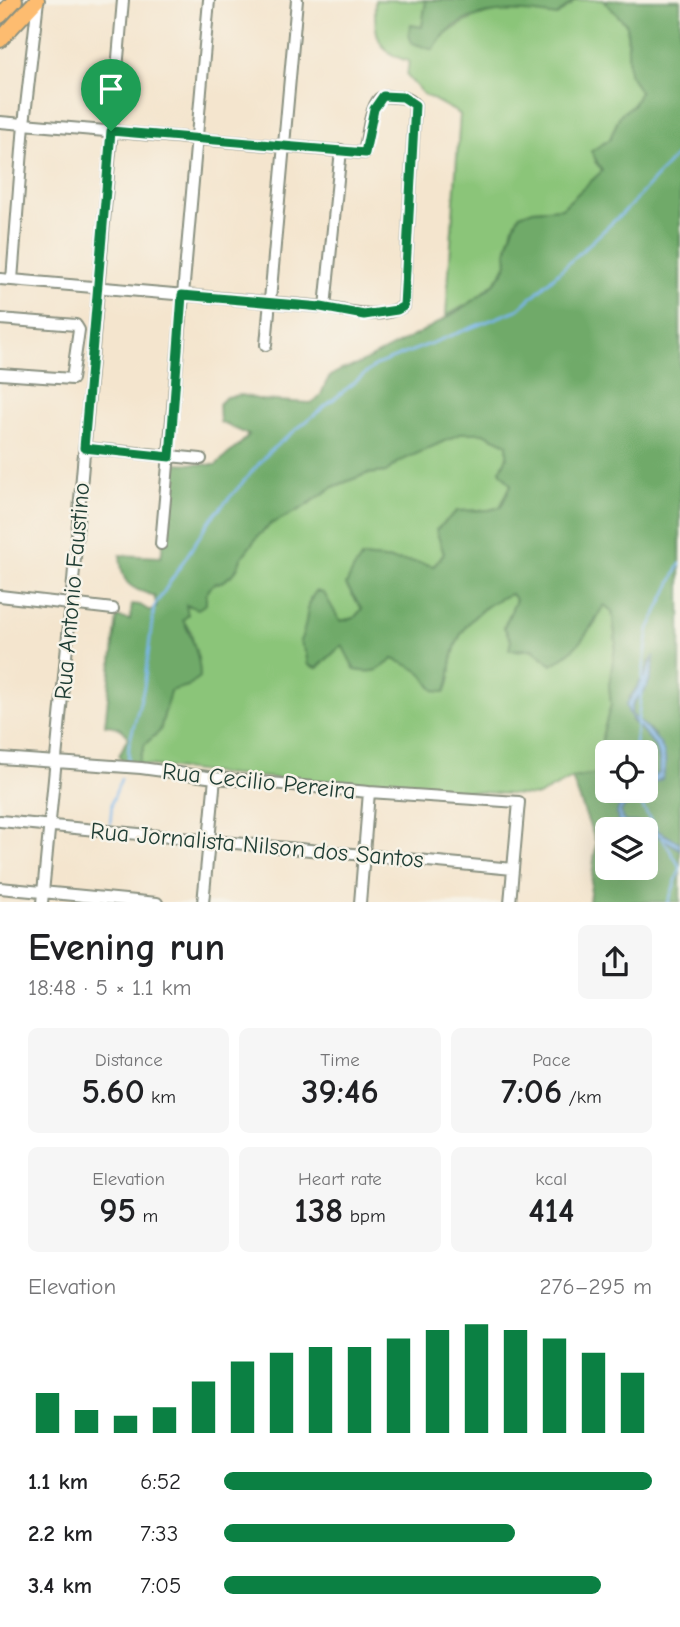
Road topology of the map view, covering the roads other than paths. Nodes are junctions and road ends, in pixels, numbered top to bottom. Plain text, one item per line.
1 (15, 0) edge
2 (37, 0) edge
3 (123, 0) edge
4 (209, 0) edge
5 (297, 0) edge
6 (0, 16) edge
7 (0, 40) edge
8 (0, 122) edge
9 (24, 124) junction
10 (111, 131) junction
11 (196, 138) junction
12 (284, 147) junction
13 (341, 150) junction
14 (0, 279) edge
15 (12, 280) junction
16 (97, 289) junction
17 (182, 295) junction
18 (270, 303) junction
19 (325, 307) junction
20 (0, 319) edge
21 (266, 345) dead end
22 (0, 374) edge
23 (84, 448) junction
24 (170, 457) junction
25 (201, 459) dead end
26 (161, 544) dead end
27 (0, 596) edge
28 (71, 604) junction
29 (113, 609) dead end
30 (0, 758) edge
31 (55, 763) junction
32 (215, 778) junction
33 (369, 792) junction
34 (0, 821) edge
35 (50, 825) junction
36 (210, 841) junction
37 (364, 855) junction
38 (513, 869) junction
39 (0, 888) edge
40 (43, 897) edge
41 (156, 902) edge
42 (203, 902) edge
43 (359, 902) edge
44 (510, 902) edge

1 - 6 main road
2 - 7 main road
2 - 9 street
3 - 10 street, Rua Antonio Faustino
4 - 11 street
5 - 12 street
8 - 9 street
9 - 10 street
9 - 15 street
10 - 11 street
10 - 16 street, Rua Antonio Faustino
11 - 12 street
11 - 17 street
12 - 13 street
12 - 18 street
13 - 19 street
13 - 19 street
14 - 15 street
15 - 16 street
16 - 17 street
16 - 23 street, Rua Antonio Faustino
17 - 18 street
17 - 24 street
18 - 19 street
18 - 21 street
20 - 22 street
23 - 24 street
23 - 28 street, Rua Antonio Faustino
24 - 25 street
24 - 26 street
27 - 28 street
28 - 29 street
28 - 31 street, Rua Antonio Faustino
30 - 31 street, Rua Cecilio Pereira
31 - 32 street, Rua Cecilio Pereira
31 - 35 street, Rua Antonio Faustino
32 - 33 street, Rua Cecilio Pereira
32 - 36 street
33 - 37 street
33 - 38 street, Rua Cecilio Pereira
34 - 35 street, Rua Jornalista Nilson dos Santos
35 - 36 street, Rua Jornalista Nilson dos Santos
35 - 40 street, Rua Antonio Faustino
36 - 37 street, Rua Jornalista Nilson dos Santos
36 - 42 street
37 - 38 street, Rua Jornalista Nilson dos Santos
37 - 43 street
38 - 44 street
39 - 40 street
40 - 41 street

